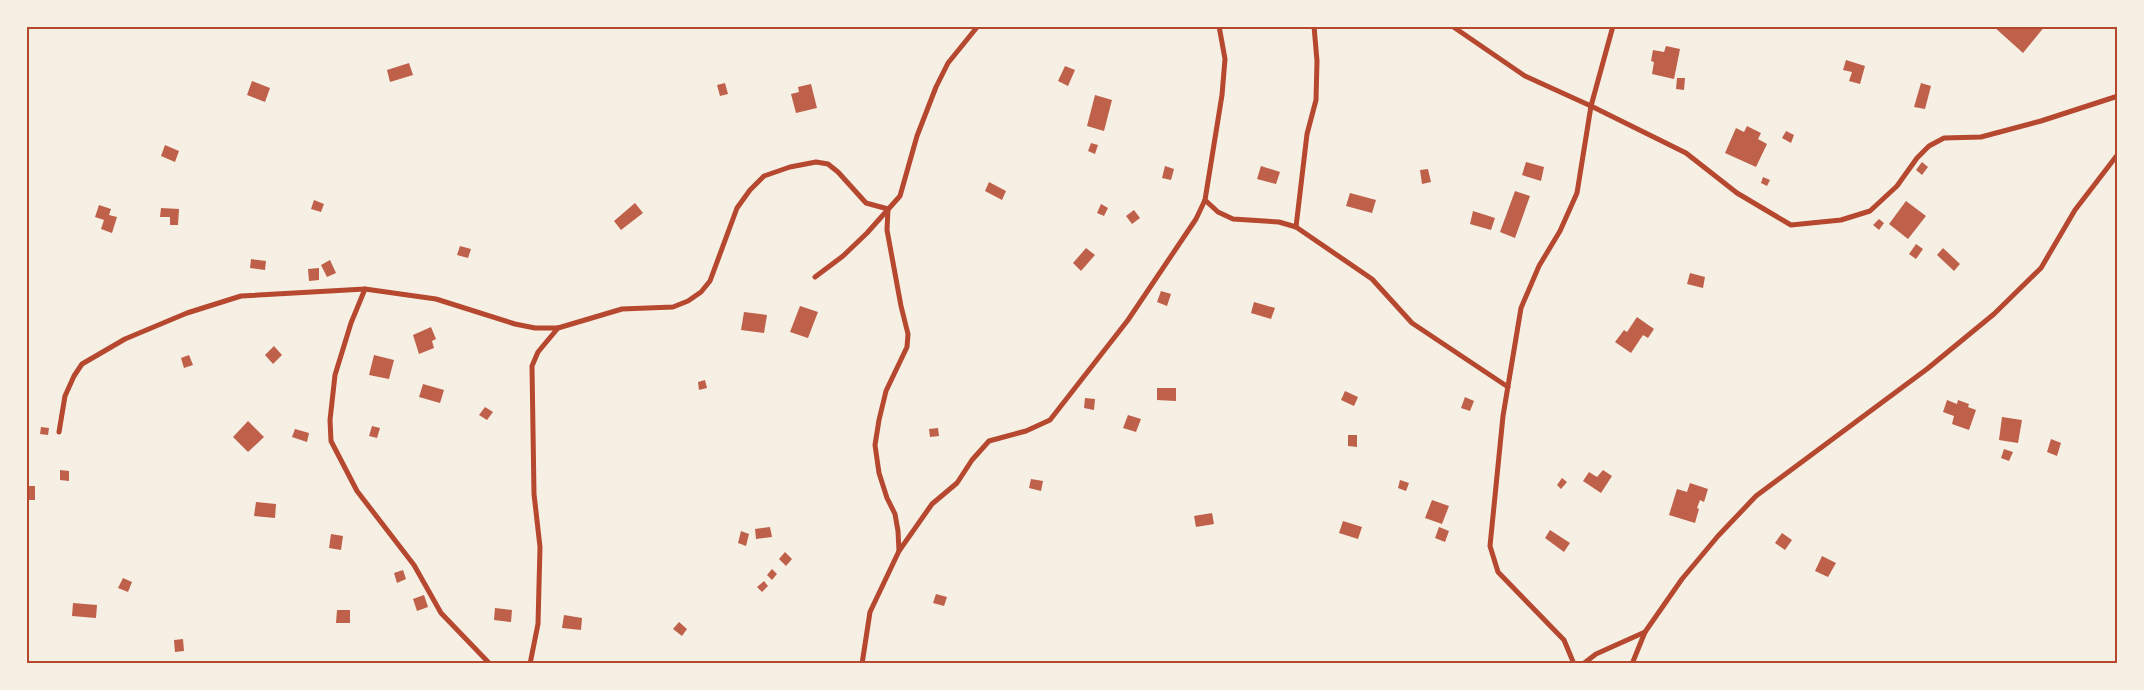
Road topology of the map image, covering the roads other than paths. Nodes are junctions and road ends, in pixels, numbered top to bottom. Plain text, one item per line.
1 (978, 26) edge
2 (1219, 26) edge
3 (1314, 26) edge
4 (1452, 26) edge
5 (1613, 26) edge
6 (2118, 96) edge
7 (1591, 106) junction
8 (2118, 154) edge
9 (1205, 200) junction
10 (888, 209) junction
11 (1296, 227) junction
12 (815, 277) dead end
13 (365, 289) junction
14 (558, 328) junction
15 (1508, 387) junction
16 (59, 432) dead end
17 (899, 551) junction
18 (1645, 632) junction
19 (490, 664) edge
20 (530, 664) edge
21 (862, 664) edge
22 (1574, 664) edge
23 (1582, 664) edge
24 (1632, 664) edge

1 - 10 street
2 - 9 street
3 - 11 street
4 - 7 street
5 - 7 street
6 - 7 street
7 - 15 street
8 - 18 street
9 - 11 street
9 - 17 street
10 - 12 street
10 - 14 street
10 - 17 street
11 - 15 street
13 - 14 street
13 - 16 street
13 - 19 street
14 - 20 street
15 - 22 street
17 - 21 street
18 - 23 street
18 - 24 street

